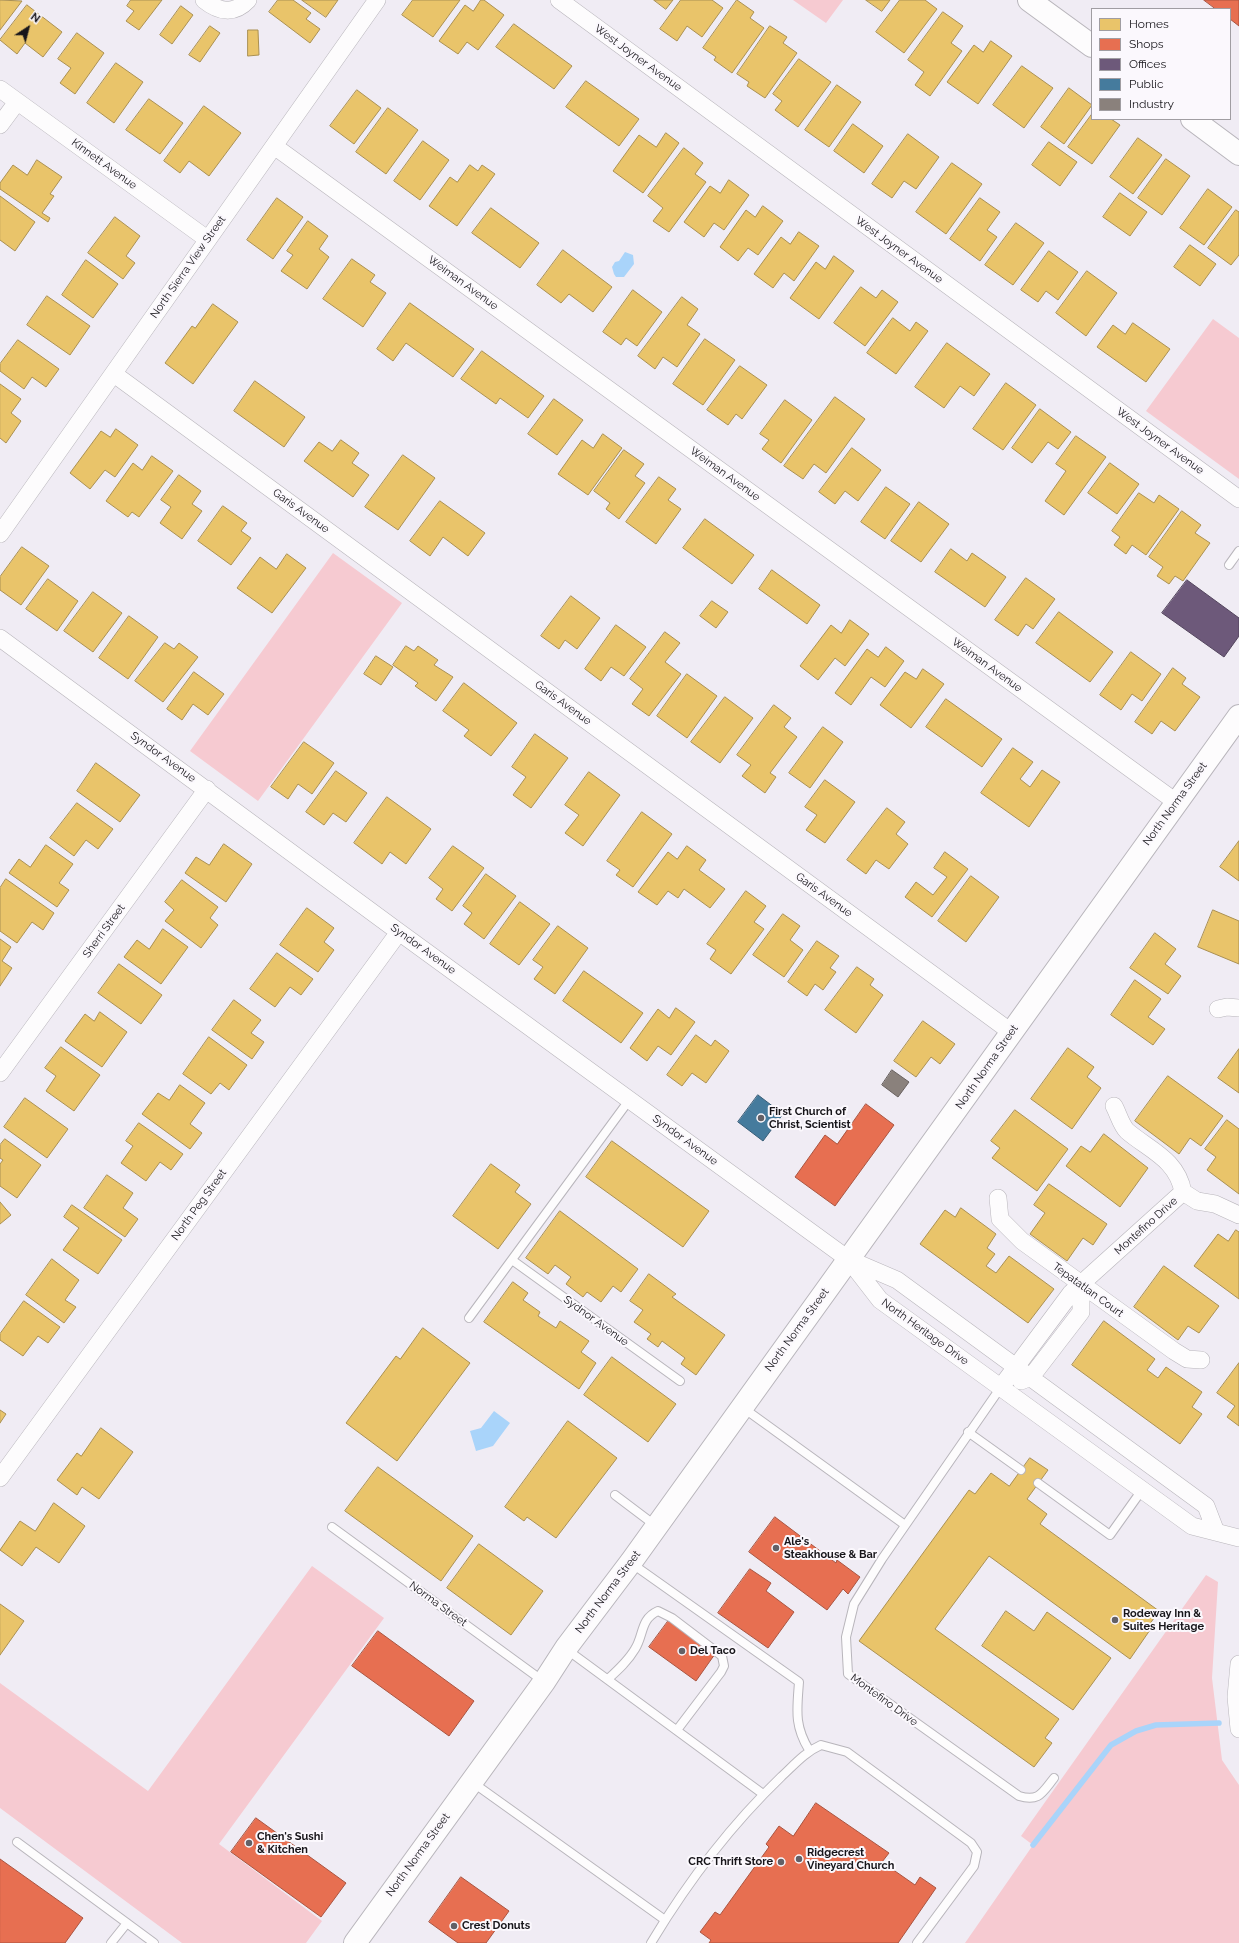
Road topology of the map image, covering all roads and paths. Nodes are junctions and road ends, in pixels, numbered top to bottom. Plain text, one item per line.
1 (204, 0) edge
2 (248, 0) edge
3 (377, 0) edge
4 (559, 0) edge
5 (1029, 0) edge
6 (1091, 45) edge
7 (0, 89) edge
8 (17, 102) junction
9 (1193, 120) edge
10 (0, 125) edge
11 (274, 146) junction
12 (1239, 154) edge
13 (207, 239) junction
14 (114, 374) junction
15 (1239, 499) edge
16 (0, 534) edge
17 (1239, 551) edge
18 (1229, 566) dead end
19 (0, 638) edge
20 (1239, 716) edge
21 (207, 789) junction
22 (1176, 802) junction
23 (399, 932) junction
24 (1239, 1008) edge
25 (1218, 1009) dead end
26 (1011, 1032) junction
27 (0, 1073) edge
28 (630, 1099) junction
29 (1114, 1106) dead end
30 (1183, 1192) junction
31 (998, 1198) dead end
32 (1239, 1214) edge
33 (848, 1259) junction
34 (512, 1260) junction
35 (1081, 1284) junction
36 (469, 1318) dead end
37 (1201, 1360) dead end
38 (1018, 1367) junction
39 (1031, 1377) junction
40 (680, 1381) dead end
41 (1001, 1387) junction
42 (742, 1407) junction
43 (968, 1432) junction
44 (1021, 1470) dead end
45 (0, 1478) edge
46 (1038, 1483) dead end
47 (1142, 1490) junction
48 (615, 1496) dead end
49 (905, 1525) junction
50 (657, 1526) junction
51 (332, 1527) dead end
52 (1216, 1532) junction
53 (1239, 1538) edge
54 (631, 1562) junction
55 (566, 1648) junction
56 (1239, 1664) edge
57 (608, 1679) junction
58 (544, 1682) junction
59 (1239, 1729) edge
60 (677, 1730) junction
61 (809, 1750) junction
62 (1054, 1778) dead end
63 (471, 1781) junction
64 (763, 1794) junction
65 (17, 1842) dead end
66 (665, 1920) junction
67 (127, 1922) junction
68 (111, 1943) edge
69 (154, 1943) edge
70 (355, 1943) edge
71 (651, 1943) edge
72 (917, 1943) edge

1 - 2 street
3 - 11 street, North Sierra View Street
4 - 15 street, West Joyner Avenue
5 - 6 street
7 - 8 street, Kinnett Avenue
8 - 10 street
8 - 13 street, Kinnett Avenue
9 - 12 street
11 - 13 street, North Sierra View Street
11 - 22 street, Weiman Avenue
13 - 14 street, North Sierra View Street
14 - 16 street, North Sierra View Street
14 - 26 street, Garis Avenue
17 - 18 lane
19 - 21 street, Syndor Avenue
20 - 22 street, North Norma Street
21 - 23 street, Syndor Avenue
21 - 27 street, Sherri Street
22 - 26 street, North Norma Street
23 - 28 street, Syndor Avenue
23 - 45 street, North Peg Street
24 - 25 street
26 - 33 street, North Norma Street
28 - 33 street, Syndor Avenue
28 - 34 lane
29 - 30 street
30 - 32 street, Montefino Drive
30 - 35 street, Montefino Drive
31 - 35 street, Tepatatlan Court
33 - 38 street
33 - 41 street, North Heritage Drive
33 - 42 street, North Norma Street
34 - 36 lane
34 - 40 lane, Sydnor Avenue
35 - 37 street, Tepatatlan Court
35 - 38 street, Montefino Drive
35 - 39 street
38 - 39 street
38 - 41 street, Montefino Drive
39 - 41 street
39 - 52 street
41 - 43 lane, Montefino Drive
41 - 47 street, North Heritage Drive
42 - 49 lane
42 - 50 street, North Norma Street
43 - 44 lane
43 - 49 lane, Montefino Drive
46 - 47 lane
47 - 52 street, North Heritage Drive
48 - 50 lane
49 - 62 lane, Montefino Drive
50 - 54 street, North Norma Street
51 - 58 lane, Norma Street
52 - 53 street, North Heritage Drive
54 - 55 street, North Norma Street
54 - 61 lane
55 - 57 lane
55 - 58 street, North Norma Street
56 - 59 street
57 - 60 lane
57 - 60 lane
58 - 63 street, North Norma Street
60 - 64 lane
61 - 64 lane
61 - 72 lane
63 - 66 lane
63 - 70 street, North Norma Street
64 - 66 lane
65 - 67 lane
66 - 71 lane
67 - 68 lane
67 - 69 lane

